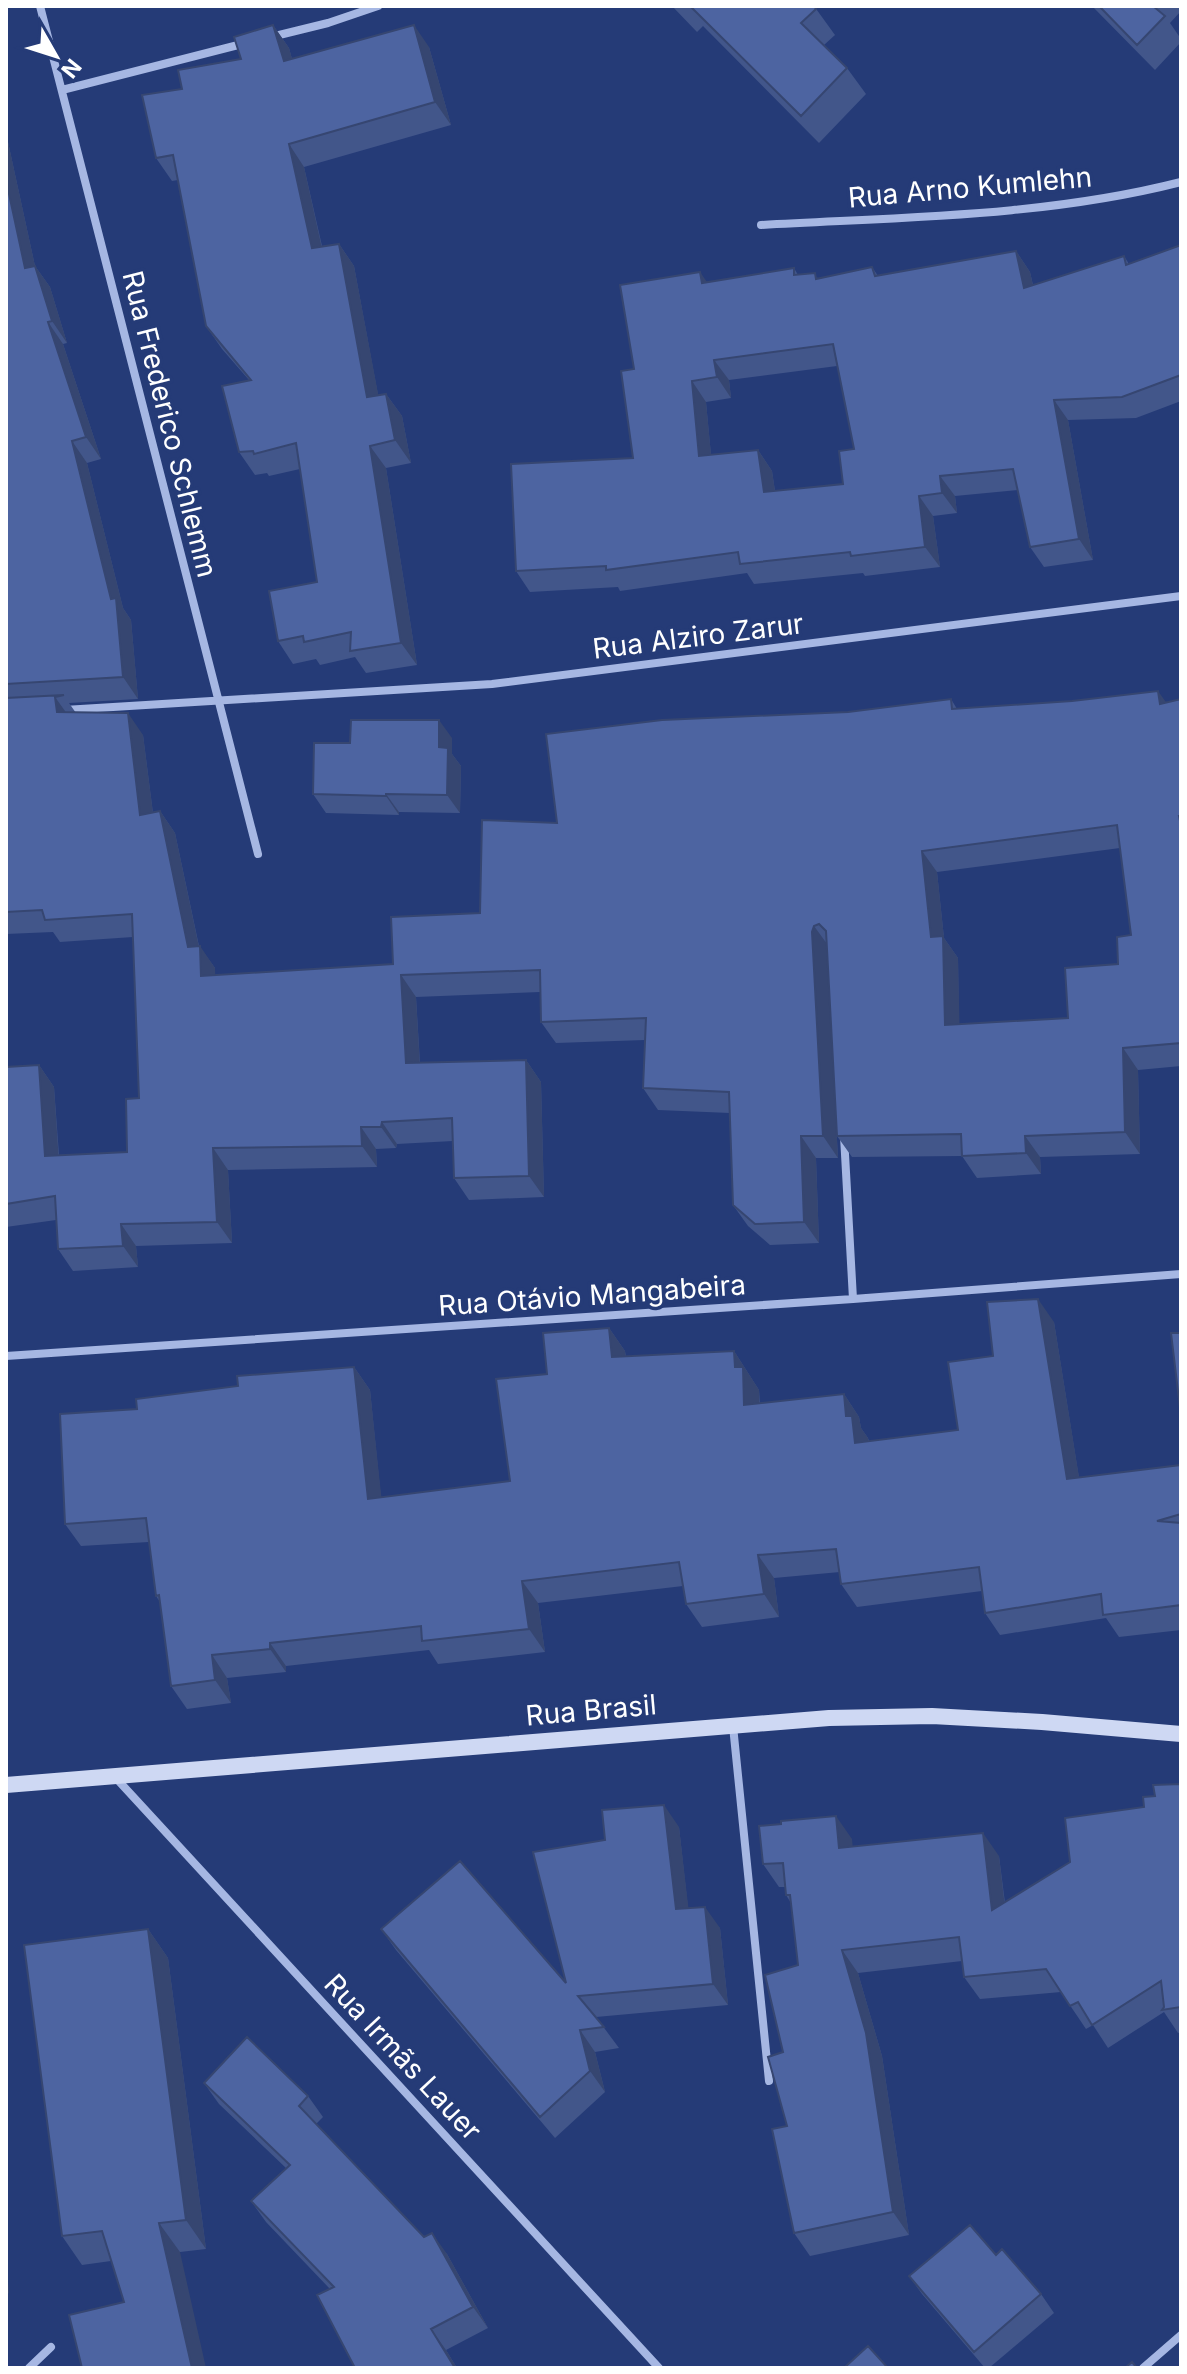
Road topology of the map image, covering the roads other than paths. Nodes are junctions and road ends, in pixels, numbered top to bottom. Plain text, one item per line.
1 (40, 6) edge
2 (378, 6) edge
3 (62, 90) junction
4 (1181, 182) edge
5 (761, 225) dead end
6 (1181, 596) edge
7 (219, 700) junction
8 (52, 711) edge
9 (258, 854) dead end
10 (843, 1126) edge
11 (1181, 1274) edge
12 (853, 1299) junction
13 (6, 1356) edge
14 (733, 1725) junction
15 (1181, 1734) edge
16 (115, 1776) junction
17 (6, 1785) edge
18 (769, 2081) edge
19 (1181, 2335) edge
20 (51, 2347) dead end
21 (29, 2368) edge
22 (659, 2368) edge
23 (1143, 2368) edge

1 - 3 street, Rua Frederico Schlemm
2 - 3 street
3 - 7 street, Rua Frederico Schlemm
4 - 5 street, Rua Arno Kumlehn
6 - 7 street, Rua Alziro Zarur
7 - 8 street, Rua Alziro Zarur
7 - 9 street, Rua Frederico Schlemm
10 - 12 street
11 - 12 street, Rua Otávio Mangabeira
12 - 13 street, Rua Otávio Mangabeira
14 - 15 street, Rua Brasil
14 - 16 street, Rua Brasil
14 - 18 street
16 - 17 street, Rua Brasil
16 - 22 street, Rua Irmãs Lauer
19 - 23 street
20 - 21 street

